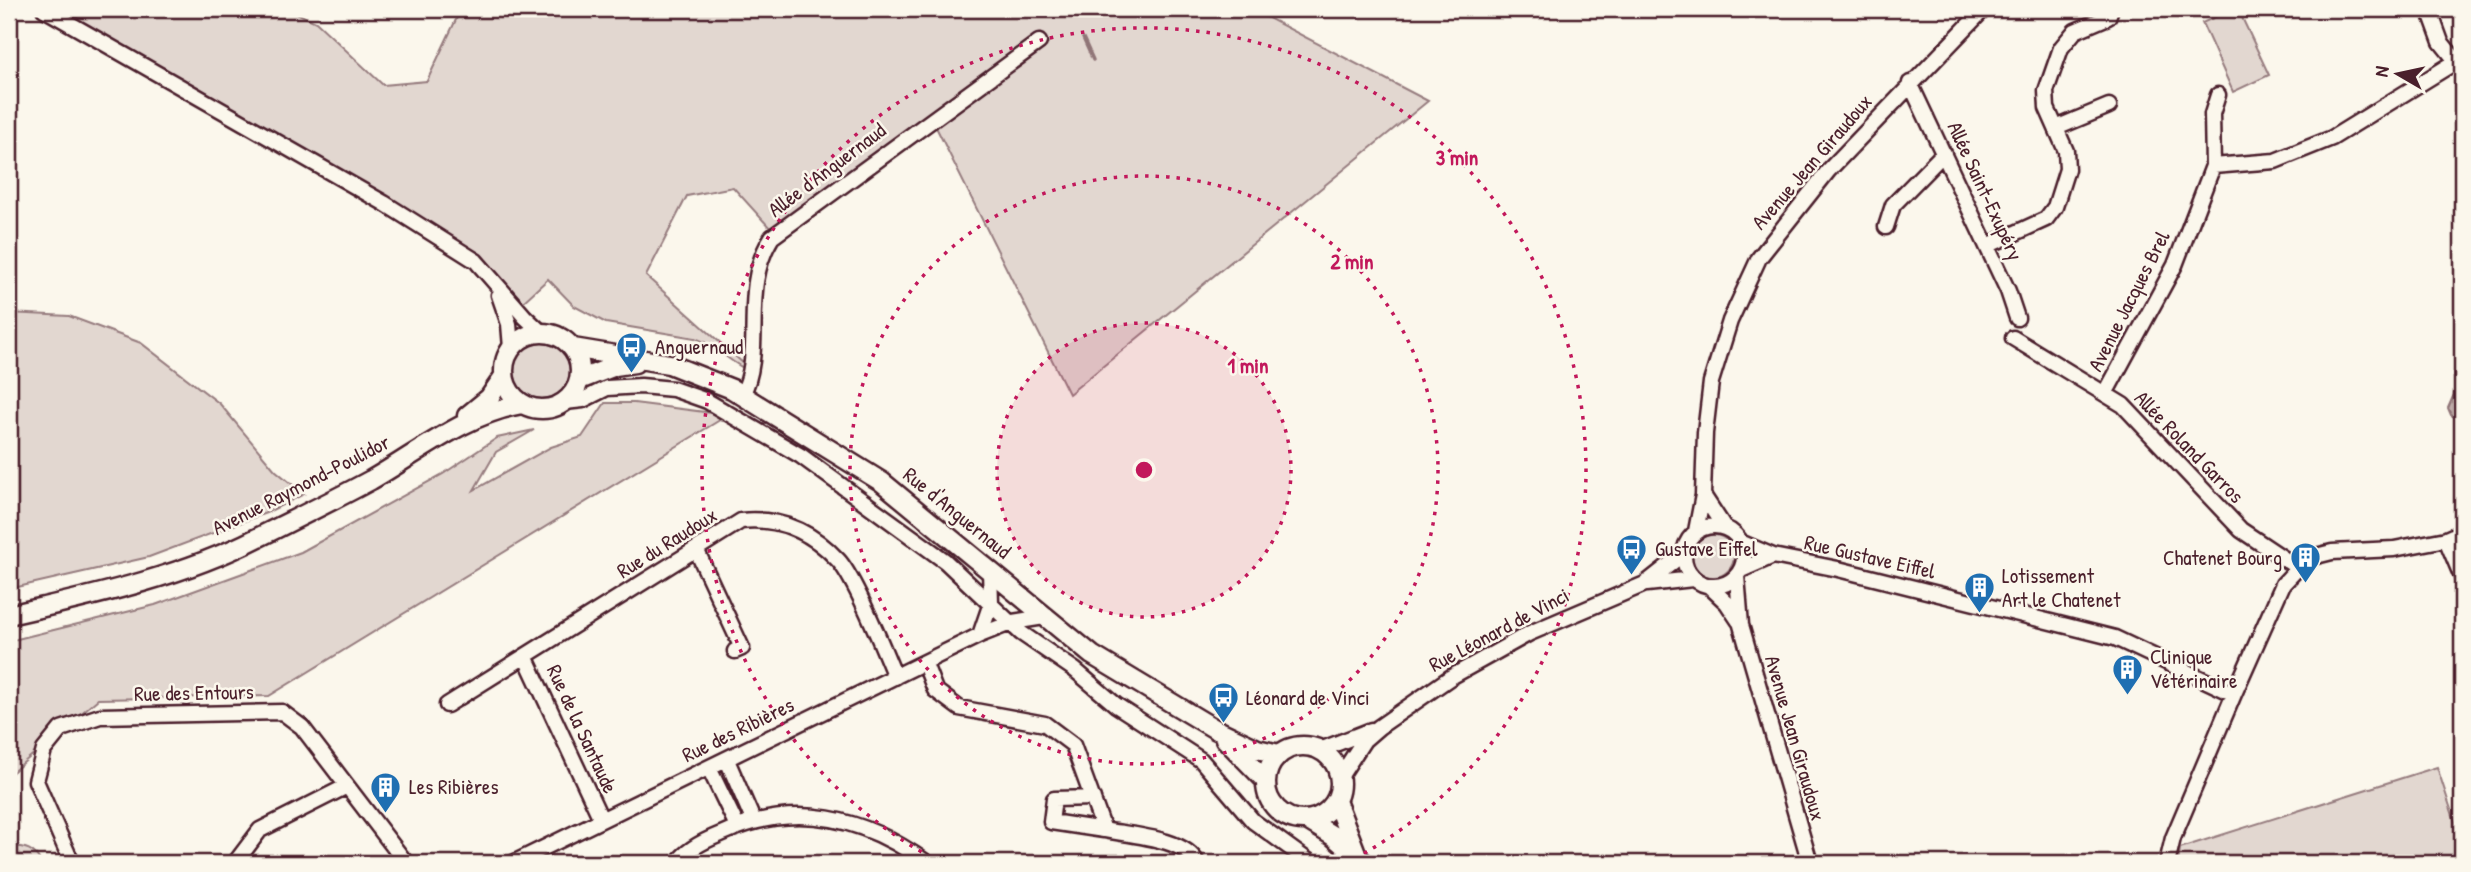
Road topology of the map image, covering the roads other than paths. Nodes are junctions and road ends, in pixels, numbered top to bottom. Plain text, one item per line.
1 (44, 9) edge
2 (1984, 9) edge
3 (2111, 9) edge
4 (2429, 9) edge
5 (1040, 42) dead end
6 (2459, 64) edge
7 (1910, 83) junction
8 (2218, 95) dead end
9 (2109, 106) dead end
10 (2056, 128) junction
11 (1944, 153) junction
12 (2213, 166) junction
13 (1886, 227) dead end
14 (1987, 246) junction
15 (497, 287) junction
16 (2017, 318) dead end
17 (542, 332) junction
18 (2013, 338) dead end
19 (511, 348) junction
20 (573, 348) junction
21 (652, 362) junction
22 (504, 376) junction
23 (579, 380) junction
24 (2105, 394) junction
25 (742, 395) junction
26 (565, 402) junction
27 (522, 404) junction
28 (448, 432) junction
29 (1703, 495) junction
30 (1724, 527) junction
31 (1696, 531) junction
32 (2462, 532) edge
33 (2446, 539) junction
34 (1740, 542) junction
35 (696, 549) junction
36 (1683, 554) junction
37 (1773, 556) junction
38 (2298, 568) junction
39 (990, 570) junction
40 (1739, 573) junction
41 (2462, 578) edge
42 (1693, 579) junction
43 (1646, 584) junction
44 (1709, 586) junction
45 (991, 603) junction
46 (9, 615) edge
47 (1044, 617) junction
48 (1013, 622) junction
49 (1741, 625) junction
50 (981, 635) junction
51 (735, 650) dead end
52 (525, 656) junction
53 (925, 664) junction
54 (895, 677) junction
55 (2234, 694) junction
56 (447, 705) dead end
57 (1379, 727) junction
58 (1215, 729) junction
59 (1320, 750) junction
60 (1279, 754) junction
61 (727, 760) junction
62 (709, 768) junction
63 (1340, 777) junction
64 (1266, 781) junction
65 (347, 786) junction
66 (1093, 798) junction
67 (1336, 801) junction
68 (601, 819) junction
69 (753, 820) junction
70 (1307, 820) junction
71 (737, 826) junction
72 (1104, 830) junction
73 (1361, 860) edge
74 (72, 863) edge
75 (235, 863) edge
76 (406, 863) edge
77 (513, 863) edge
78 (677, 863) edge
79 (927, 863) edge
80 (1197, 863) edge
81 (1311, 863) edge
82 (1810, 863) edge
83 (2166, 863) edge

1 - 15 street
2 - 7 street, Avenue Jean Giraudoux
3 - 10 street
4 - 6 street
5 - 25 street, Allée d'Anguernaud
6 - 12 street
7 - 11 street, Allée Saint-Exupéry
7 - 29 street, Avenue Jean Giraudoux
8 - 12 street
9 - 10 street
10 - 14 street
11 - 13 street
11 - 14 street, Allée Saint-Exupéry
12 - 24 street, Avenue Jacques Brel
14 - 16 street, Allée Saint-Exupéry
15 - 17 street
15 - 19 street
17 - 19 main road
17 - 20 main road
18 - 24 street, Allée Roland Garros
19 - 22 main road
20 - 21 main road, Rue d'Anguernaud
20 - 23 main road
21 - 23 main road, Rue d'Anguernaud
21 - 25 main road, Rue d'Anguernaud
22 - 27 main road
22 - 28 main road, Avenue Raymond-Poulidor
23 - 26 main road
24 - 38 street, Allée Roland Garros
25 - 39 main road, Rue d'Anguernaud
26 - 27 main road
26 - 45 street
27 - 28 main road, Avenue Raymond-Poulidor
28 - 46 main road, Avenue Raymond-Poulidor
29 - 30 street
29 - 31 street, Avenue Jean Giraudoux
30 - 31 street
30 - 34 street
31 - 36 street
32 - 33 street
33 - 38 street
33 - 41 street
34 - 37 street, Rue Gustave Eiffel
34 - 40 street
35 - 51 street
35 - 52 street, Rue du Raudoux
35 - 54 street, Rue du Raudoux
36 - 42 street
36 - 43 street, Rue Léonard de Vinci
37 - 40 street, Rue Gustave Eiffel
37 - 55 street, Rue Gustave Eiffel
38 - 55 street
39 - 45 street
39 - 47 main road, Rue d'Anguernaud
40 - 44 street
40 - 49 street, Avenue Jean Giraudoux
42 - 43 street, Rue Léonard de Vinci
42 - 44 street
43 - 57 street, Rue Léonard de Vinci
44 - 49 street, Avenue Jean Giraudoux
45 - 48 street
45 - 50 street
47 - 48 street, Rue des Ribières
47 - 58 main road, Rue d'Anguernaud
48 - 50 street, Rue des Ribières
48 - 81 street
49 - 82 street, Avenue Jean Giraudoux
50 - 53 street, Rue des Ribières
52 - 56 street, Rue du Raudoux
52 - 68 street, Rue de la Santaude
53 - 54 street, Rue des Ribières
53 - 66 street
54 - 61 street, Rue des Ribières
55 - 83 street
57 - 59 street, Rue Léonard de Vinci
57 - 63 street, Rue Léonard de Vinci
58 - 60 main road, Rue d'Anguernaud
58 - 64 main road, Rue d'Anguernaud
59 - 60 main road, Rue d'Anguernaud
59 - 63 main road
60 - 64 main road
61 - 62 street, Rue des Ribières
61 - 69 street
62 - 68 street, Rue des Ribières
62 - 71 street
63 - 67 main road
64 - 70 main road, Rue d'Anguernaud
65 - 74 street, Rue des Entours
65 - 75 street
65 - 76 street, Rue des Entours
66 - 72 street
66 - 72 street
67 - 70 main road
67 - 73 main road, Rue d'Anguernaud
68 - 77 street, Rue des Ribières
69 - 71 street
69 - 79 street
70 - 73 main road, Rue d'Anguernaud
71 - 78 street
72 - 80 street

